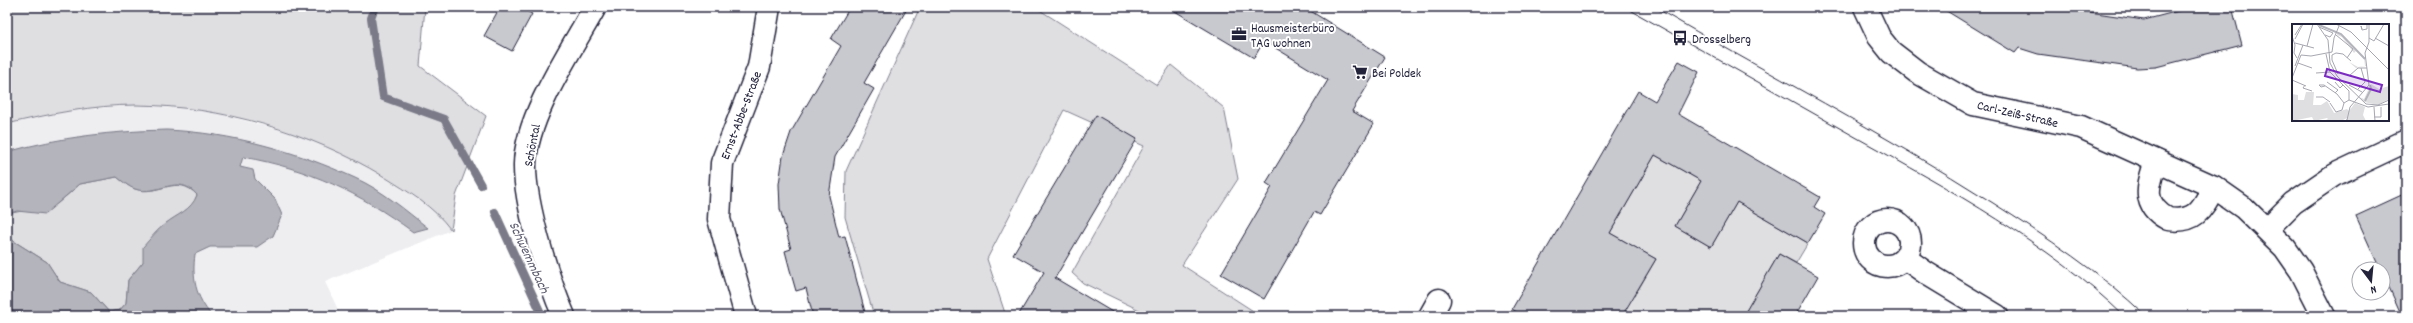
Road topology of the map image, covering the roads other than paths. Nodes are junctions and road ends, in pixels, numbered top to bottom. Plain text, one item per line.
1 (595, 7) edge
2 (769, 7) edge
3 (1864, 7) edge
4 (2406, 141) edge
5 (2156, 161) junction
6 (2214, 187) junction
7 (2267, 229) junction
8 (1906, 258) dead end
9 (564, 316) edge
10 (746, 316) edge
11 (1997, 316) edge
12 (2324, 316) edge

1 - 9 street, Schöntal
2 - 10 street, Ernst-Abbe-Straße
3 - 5 street, Carl-Zeiß-Straße
4 - 7 street
5 - 6 street, Carl-Zeiß-Straße
5 - 6 street
6 - 7 street, Carl-Zeiß-Straße
7 - 12 street, Carl-Zeiß-Straße
8 - 11 street

